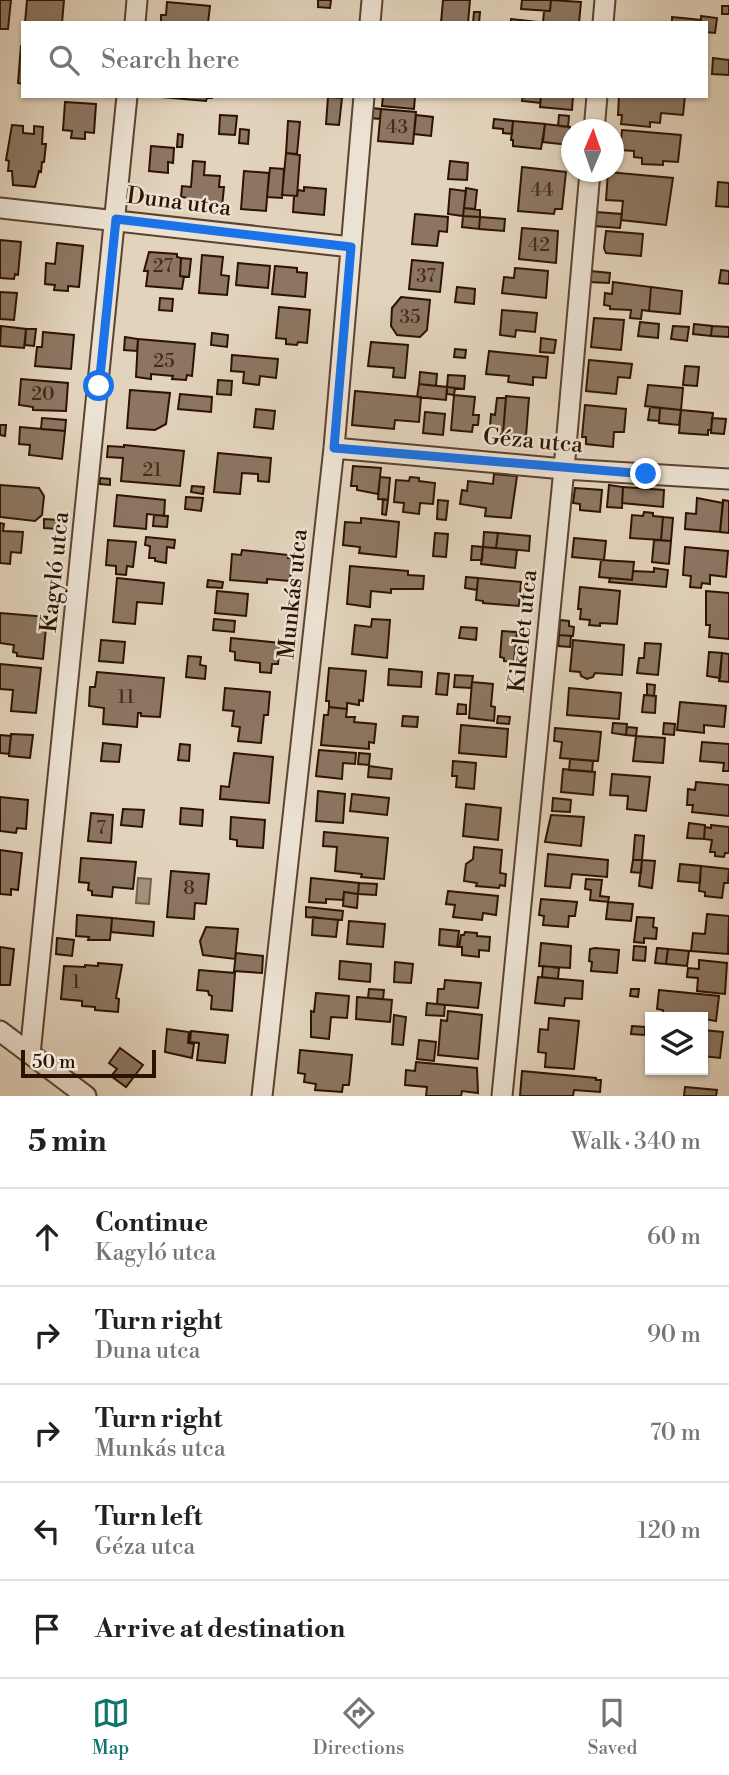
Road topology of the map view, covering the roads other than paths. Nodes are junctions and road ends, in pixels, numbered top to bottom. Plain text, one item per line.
1 (137, 0) edge
2 (372, 0) edge
3 (605, 0) edge
4 (135, 21) edge
5 (370, 21) edge
6 (603, 21) edge
7 (127, 98) edge
8 (364, 98) edge
9 (597, 98) edge
10 (595, 119) edge
11 (589, 182) edge
12 (0, 208) edge
13 (116, 219) junction
14 (351, 247) junction
15 (334, 448) junction
16 (564, 469) junction
17 (729, 479) edge
18 (0, 1031) edge
19 (30, 1054) junction
20 (86, 1096) edge
21 (262, 1096) edge
22 (502, 1096) edge

1 - 4 street
2 - 5 street
3 - 6 street
7 - 13 street, Kagyló utca
8 - 14 street, Munkás utca
9 - 10 street
11 - 16 street, Kikelet utca
12 - 13 street, Duna utca
13 - 14 street, Duna utca
13 - 19 street, Kagyló utca
14 - 15 street, Munkás utca
15 - 16 street, Géza utca
15 - 21 street, Munkás utca
16 - 17 street, Géza utca
16 - 22 street, Kikelet utca
18 - 19 street
19 - 20 street

